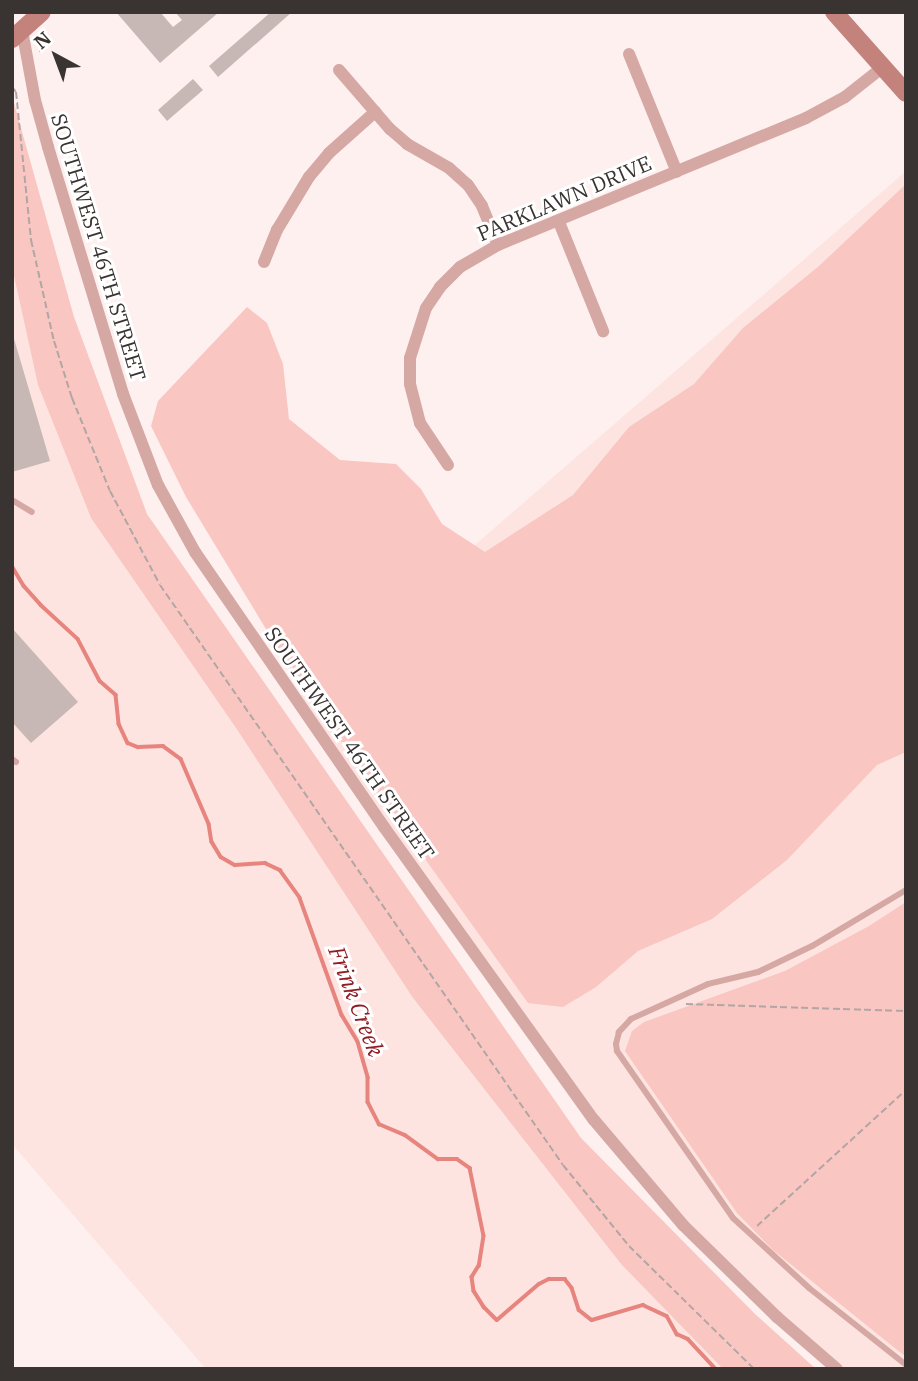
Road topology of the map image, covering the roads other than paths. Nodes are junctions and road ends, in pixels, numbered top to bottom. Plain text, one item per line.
1 (42, 12) edge
2 (834, 12) edge
3 (18, 27) edge
4 (629, 54) dead end
5 (883, 67) junction
6 (339, 70) dead end
7 (906, 93) edge
8 (375, 112) junction
9 (677, 172) junction
10 (559, 222) junction
11 (498, 245) junction
12 (264, 261) dead end
13 (603, 331) dead end
14 (448, 465) dead end
15 (12, 500) edge
16 (32, 512) dead end
17 (906, 890) edge
18 (906, 1365) edge
19 (837, 1369) edge

1 - 3 main road
2 - 5 main road
3 - 19 street, SOUTHWEST 46TH STREET
4 - 9 street
5 - 7 main road
5 - 9 street, PARKLAWN DRIVE
6 - 8 street
8 - 11 street
8 - 12 street
9 - 10 street, PARKLAWN DRIVE
10 - 11 street, PARKLAWN DRIVE
10 - 13 street
11 - 14 street, PARKLAWN DRIVE
15 - 16 lane
17 - 18 lane

